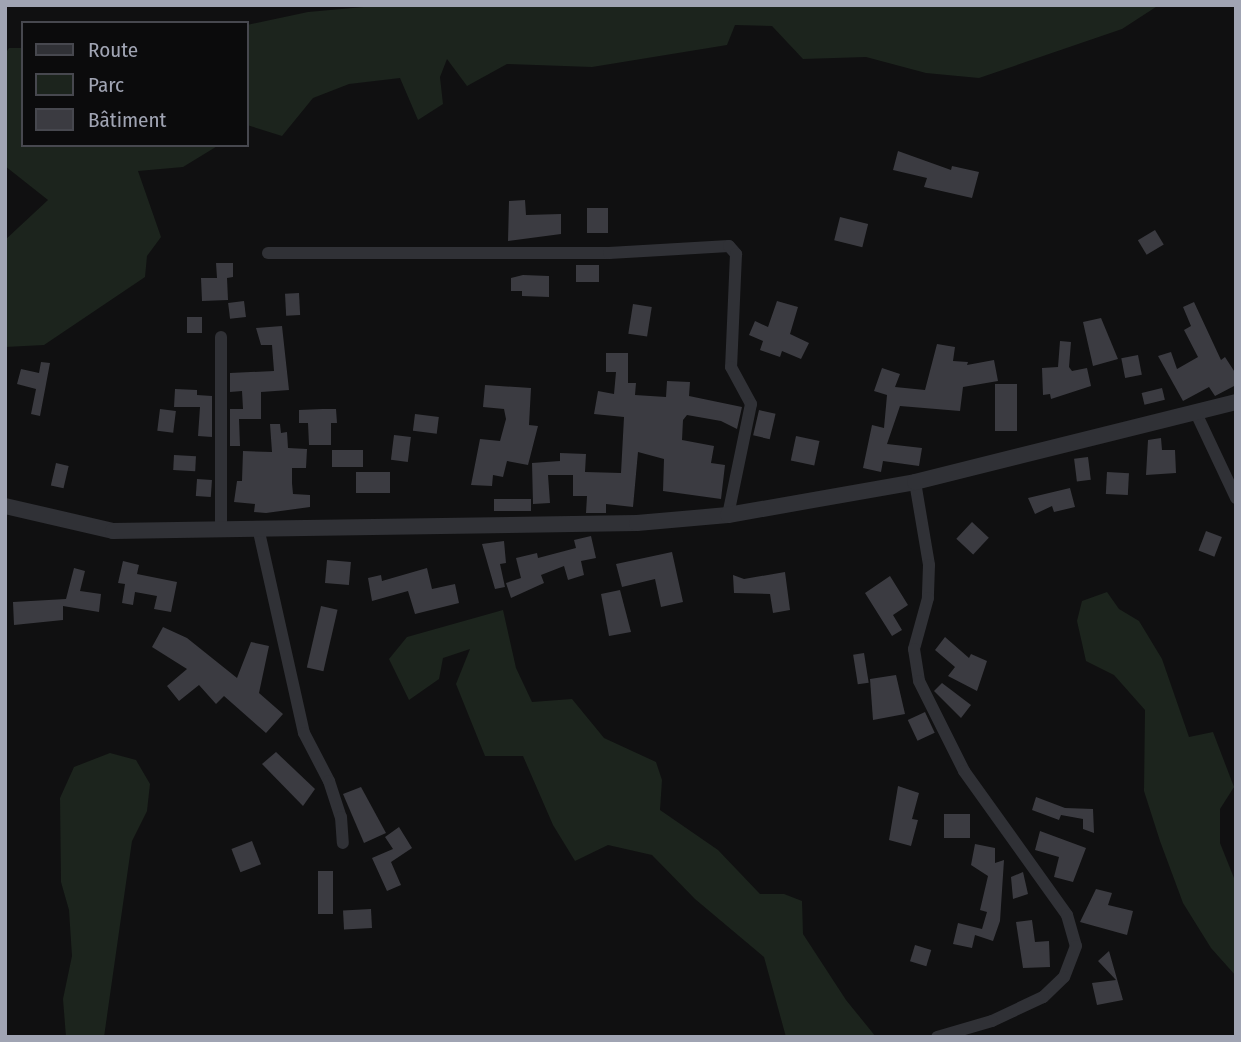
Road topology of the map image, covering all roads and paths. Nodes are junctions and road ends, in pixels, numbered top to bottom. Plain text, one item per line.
1 (268, 253) dead end
2 (221, 337) dead end
3 (1236, 402) edge
4 (1196, 413) junction
5 (915, 482) junction
6 (1236, 498) edge
7 (5, 506) edge
8 (728, 514) junction
9 (221, 531) junction
10 (259, 532) junction
11 (343, 843) dead end
12 (937, 1037) edge

1 - 8 street
2 - 9 street
3 - 4 street
4 - 5 street
4 - 6 street
5 - 8 street
5 - 12 street
7 - 9 street
8 - 10 street
9 - 10 street
10 - 11 street

